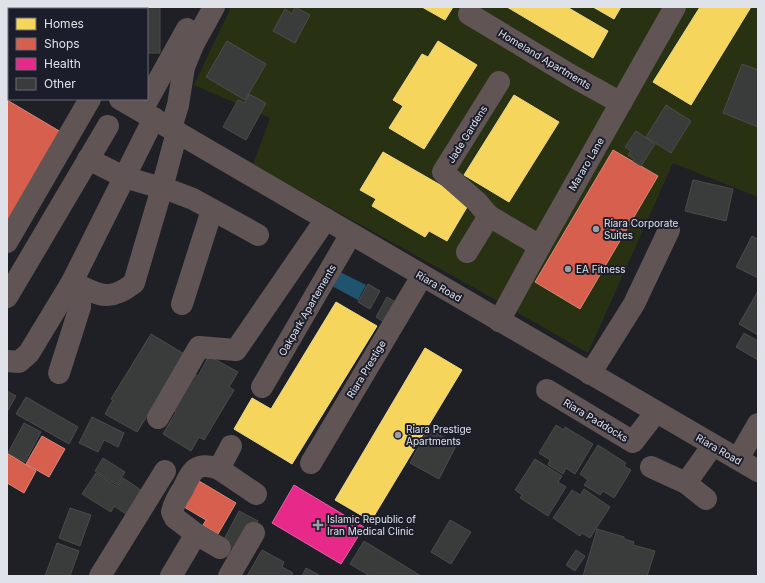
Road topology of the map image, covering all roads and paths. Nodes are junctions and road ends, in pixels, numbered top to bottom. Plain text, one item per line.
1 (199, 7) edge
2 (214, 7) edge
3 (675, 7) edge
4 (469, 14) dead end
5 (499, 82) dead end
6 (89, 100) edge
7 (122, 100) edge
8 (621, 103) junction
9 (161, 122) junction
10 (108, 126) dead end
11 (88, 159) junction
12 (124, 177) junction
13 (162, 188) junction
14 (212, 210) junction
15 (489, 216) junction
16 (326, 219) junction
17 (669, 230) dead end
18 (351, 234) junction
19 (258, 235) dead end
20 (7, 242) edge
21 (540, 246) junction
22 (468, 252) dead end
23 (422, 276) junction
24 (72, 282) junction
25 (7, 296) edge
26 (182, 304) dead end
27 (499, 321) junction
28 (7, 361) edge
29 (59, 373) dead end
30 (590, 374) junction
31 (262, 387) dead end
32 (547, 390) dead end
33 (656, 412) junction
34 (158, 418) dead end
35 (758, 424) edge
36 (713, 445) junction
37 (231, 446) dead end
38 (738, 459) junction
39 (310, 463) dead end
40 (651, 467) dead end
41 (219, 469) junction
42 (165, 471) dead end
43 (758, 471) edge
44 (686, 483) junction
45 (256, 494) dead end
46 (706, 499) dead end
47 (254, 533) dead end
48 (196, 534) junction
49 (220, 548) dead end
50 (100, 576) edge
51 (171, 576) edge
52 (229, 576) edge

1 - 9 street
2 - 9 street
3 - 8 street, Mararo Lane
4 - 8 street, Homeland Apartments
5 - 15 street, Jade Gardens
6 - 20 street
7 - 9 street, Riara Road
8 - 21 street, Mararo Lane
9 - 12 street
9 - 13 street
9 - 16 street, Riara Road
10 - 11 street
11 - 12 street
11 - 25 street
12 - 13 street
12 - 24 street
13 - 14 street
13 - 24 street
14 - 19 street
14 - 26 street
15 - 21 street, Jade Gardens
15 - 22 street
16 - 18 street, Riara Road
16 - 34 street
17 - 30 street
18 - 23 street, Riara Road
18 - 31 street, Oakpark Apartements
21 - 27 street, Mararo Lane
23 - 27 street, Riara Road
23 - 39 street, Riara Prestige
24 - 28 street
24 - 29 street
27 - 30 street, Riara Road
30 - 33 street, Riara Road
32 - 33 street, Riara Paddocks
33 - 36 street, Riara Road
35 - 38 street
36 - 38 street, Riara Road
36 - 44 street
37 - 41 street
38 - 43 street, Riara Road
40 - 44 street
41 - 45 street
41 - 48 street
42 - 50 street
44 - 46 street
47 - 52 street
48 - 49 street
48 - 51 street

